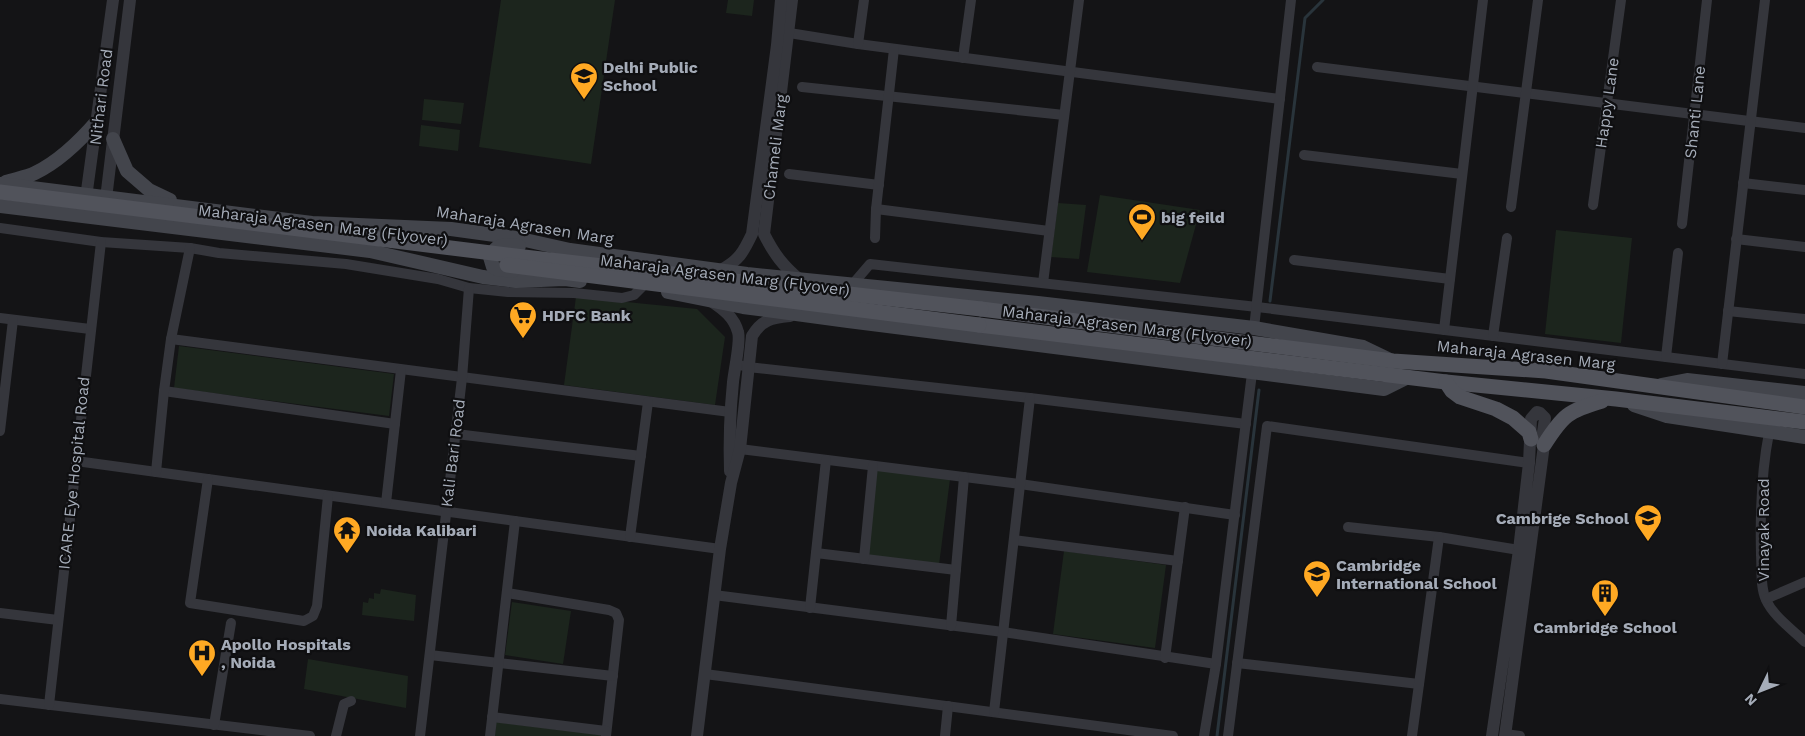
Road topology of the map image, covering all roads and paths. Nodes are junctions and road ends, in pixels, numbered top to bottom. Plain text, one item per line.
1 (113, 0) edge
2 (130, 0) edge
3 (781, 0) edge
4 (792, 0) edge
5 (864, 0) edge
6 (971, 0) edge
7 (1079, 0) edge
8 (1291, 0) edge
9 (1483, 0) edge
10 (1538, 0) edge
11 (1621, 0) edge
12 (1707, 0) edge
13 (1765, 0) edge
14 (783, 32) junction
15 (858, 44) junction
16 (894, 49) junction
17 (963, 58) junction
18 (1317, 67) dead end
19 (1069, 71) junction
20 (802, 87) dead end
21 (1473, 87) junction
22 (1525, 93) junction
23 (889, 96) junction
24 (1280, 99) junction
25 (1607, 104) junction
26 (1694, 114) junction
27 (1064, 115) junction
28 (98, 120) junction
29 (1750, 121) junction
30 (1805, 128) edge
31 (113, 139) junction
32 (1304, 155) dead end
33 (789, 174) dead end
34 (1462, 174) junction
35 (1743, 183) junction
36 (0, 184) edge
37 (879, 185) junction
38 (1805, 190) edge
39 (0, 192) edge
40 (88, 194) junction
41 (106, 196) junction
42 (0, 202) edge
43 (1594, 205) dead end
44 (0, 206) edge
45 (183, 206) junction
46 (1511, 207) dead end
47 (876, 209) junction
48 (83, 217) junction
49 (103, 220) junction
50 (1682, 224) dead end
51 (392, 226) junction
52 (0, 228) edge
53 (1049, 231) junction
54 (875, 238) dead end
55 (1507, 238) dead end
56 (1736, 240) junction
57 (100, 242) junction
58 (1805, 246) edge
59 (190, 248) junction
60 (570, 250) junction
61 (1678, 254) dead end
62 (391, 256) junction
63 (1294, 260) dead end
64 (721, 270) junction
65 (1450, 279) junction
66 (549, 280) junction
67 (800, 280) junction
68 (1043, 284) junction
69 (852, 285) junction
70 (642, 286) junction
71 (469, 288) junction
72 (708, 300) junction
73 (1257, 307) junction
74 (1728, 311) junction
75 (800, 314) junction
76 (0, 318) edge
77 (1805, 319) edge
78 (13, 320) junction
79 (848, 321) junction
80 (1254, 328) junction
81 (90, 330) junction
82 (1444, 330) junction
83 (1493, 336) junction
84 (171, 339) junction
85 (1666, 357) junction
86 (1331, 360) junction
87 (1392, 360) junction
88 (1722, 364) junction
89 (741, 366) junction
90 (401, 370) junction
91 (1252, 373) junction
92 (1805, 374) edge
93 (1408, 377) junction
94 (462, 378) junction
95 (3, 382) edge
96 (1446, 382) junction
97 (1656, 386) junction
98 (164, 392) junction
99 (1805, 393) edge
100 (1030, 398) junction
101 (1613, 399) junction
102 (648, 402) junction
103 (1805, 407) edge
104 (730, 412) junction
105 (1805, 422) edge
106 (395, 424) junction
107 (1246, 424) junction
108 (0, 431) edge
109 (1769, 433) junction
110 (456, 434) junction
111 (1805, 437) edge
112 (1538, 442) junction
113 (740, 448) junction
114 (641, 456) junction
115 (826, 460) junction
116 (76, 461) junction
117 (1529, 463) junction
118 (873, 466) junction
119 (156, 472) junction
120 (964, 477) junction
121 (208, 479) junction
122 (731, 483) junction
123 (1020, 484) junction
124 (328, 496) junction
125 (386, 504) junction
126 (1185, 507) junction
127 (446, 512) junction
128 (1235, 514) junction
129 (515, 521) junction
130 (1348, 527) dead end
131 (630, 537) junction
132 (1439, 537) junction
133 (1014, 540) junction
134 (720, 549) junction
135 (1519, 550) junction
136 (816, 553) junction
137 (864, 559) junction
138 (1178, 562) junction
139 (956, 570) junction
140 (1805, 582) edge
141 (507, 593) junction
142 (714, 595) junction
143 (1766, 599) junction
144 (810, 608) junction
145 (0, 613) edge
146 (58, 620) junction
147 (230, 623) dead end
148 (951, 626) junction
149 (1003, 632) junction
150 (1805, 642) edge
151 (430, 655) junction
152 (1165, 658) junction
153 (498, 663) junction
154 (1236, 663) junction
155 (1216, 664) junction
156 (704, 674) junction
157 (613, 676) junction
158 (1419, 684) junction
159 (0, 699) edge
160 (351, 701) dead end
161 (49, 705) junction
162 (948, 706) junction
163 (994, 712) junction
164 (492, 717) junction
165 (214, 724) junction
166 (226, 731) edge
167 (1118, 732) edge
168 (606, 734) edge
169 (1505, 735) edge
170 (310, 736) edge
171 (336, 736) edge
172 (420, 736) edge
173 (490, 736) edge
174 (697, 736) edge
175 (945, 736) edge
176 (1173, 736) edge
177 (1204, 736) edge
178 (1228, 736) edge
179 (1412, 736) edge
180 (1492, 736) edge
181 (1520, 736) edge

1 - 28 street, Nithari Road
2 - 31 street
3 - 14 street, Chameli Marg
4 - 14 street, Chameli Marg
5 - 15 street
6 - 17 street
7 - 19 street
8 - 24 street
9 - 21 street
10 - 22 street
11 - 25 street, Happy Lane
12 - 26 street, Shanti Lane
13 - 29 street
14 - 15 street
14 - 64 street, Chameli Marg
14 - 67 street, Chameli Marg
15 - 16 street
16 - 17 street
16 - 23 street
17 - 19 street
18 - 21 street
19 - 24 street
19 - 27 street
20 - 23 street
21 - 22 street
21 - 34 street
22 - 25 street
22 - 46 street
23 - 27 street
23 - 37 street
24 - 73 street
25 - 26 street
25 - 43 street, Happy Lane
26 - 29 street
26 - 50 street, Shanti Lane
27 - 53 street
28 - 36 main road
28 - 40 street, Nithari Road
29 - 30 street
29 - 35 street
31 - 41 street
31 - 45 main road
32 - 34 street
33 - 37 street
34 - 65 street
35 - 38 street
35 - 56 street
36 - 40 main road, Maharaja Agrasen Marg
37 - 47 street
39 - 86 main road, Maharaja Agrasen Marg (Flyover), bridge
40 - 41 main road, Maharaja Agrasen Marg
40 - 48 street, Nithari Road
41 - 45 main road, Maharaja Agrasen Marg
41 - 49 street
42 - 86 main road, Maharaja Agrasen Marg (Flyover), bridge
44 - 48 main road
45 - 51 main road, Maharaja Agrasen Marg
47 - 53 street
47 - 54 street
48 - 49 main road
49 - 62 main road
51 - 60 main road, Maharaja Agrasen Marg
51 - 62 main road
52 - 57 street
53 - 68 street
55 - 83 street
56 - 58 street
56 - 74 street
57 - 59 street
57 - 81 street, ICARE Eye Hospital Road
59 - 71 street
59 - 84 street
60 - 64 main road, Maharaja Agrasen Marg
60 - 66 main road
61 - 85 street
62 - 66 main road
63 - 65 street
64 - 67 main road, Maharaja Agrasen Marg
65 - 82 street
66 - 70 main road
67 - 69 main road, Maharaja Agrasen Marg
68 - 69 street
68 - 73 street
69 - 79 street
69 - 80 main road, Maharaja Agrasen Marg
70 - 71 street
70 - 72 main road
71 - 94 street, Kali Bari Road
72 - 75 main road
72 - 89 street
73 - 80 street
73 - 82 street
74 - 77 street
74 - 88 street
75 - 79 main road
75 - 89 street
76 - 78 street
78 - 81 street
78 - 95 street
79 - 91 main road
80 - 87 main road, Maharaja Agrasen Marg
81 - 116 street, ICARE Eye Hospital Road
82 - 83 street
83 - 85 street
84 - 90 street
84 - 98 street
85 - 88 street
86 - 87 main road, Maharaja Agrasen Marg (Flyover)
86 - 93 main road, Maharaja Agrasen Marg (Flyover)
87 - 97 main road, Maharaja Agrasen Marg
88 - 92 street
89 - 100 street
89 - 104 street
89 - 113 street
90 - 94 street
90 - 106 street
91 - 93 main road
91 - 107 street
93 - 96 main road, Maharaja Agrasen Marg (Flyover)
94 - 102 street
94 - 110 street, Kali Bari Road
95 - 108 street
96 - 101 main road
96 - 112 main road
97 - 99 main road
97 - 103 main road, Maharaja Agrasen Marg
98 - 106 street
98 - 119 street
100 - 107 street
100 - 123 street
101 - 105 main road
101 - 109 main road
101 - 112 main road
102 - 104 street
102 - 114 street
104 - 122 street
106 - 125 street
107 - 128 street
109 - 111 main road
109 - 143 street, Vinayak Road
110 - 114 street
110 - 127 street, Kali Bari Road
112 - 117 street
112 - 169 street
113 - 115 street
113 - 122 street
114 - 131 street
115 - 118 street
115 - 136 street
116 - 119 street
116 - 146 street, ICARE Eye Hospital Road
117 - 135 street
117 - 154 street
118 - 120 street
118 - 137 street
119 - 121 street
120 - 123 street
120 - 139 street
121 - 124 street
121 - 124 street
122 - 134 street
123 - 126 street
123 - 133 street
124 - 125 street
125 - 127 street
126 - 128 street
126 - 138 street
127 - 129 street
127 - 151 street, Kali Bari Road
128 - 155 street
129 - 131 street
129 - 141 street
130 - 132 street
131 - 134 street
132 - 135 street
132 - 158 street
133 - 138 street
133 - 149 street
134 - 142 street
135 - 180 street
136 - 137 street
136 - 144 street
137 - 139 street
138 - 152 street
139 - 148 street
140 - 143 street
141 - 153 street
141 - 157 street
142 - 144 street
142 - 156 street
143 - 150 street, Vinayak Road
144 - 148 street
145 - 146 street
146 - 161 street, ICARE Eye Hospital Road
147 - 165 street
148 - 149 street
149 - 152 street
149 - 163 street
151 - 153 street
151 - 172 street, Kali Bari Road
152 - 155 street
153 - 157 street
153 - 164 street
154 - 158 street
154 - 178 street
155 - 177 street
156 - 162 street
156 - 174 street
157 - 168 street
158 - 179 street
159 - 161 street
160 - 171 street
161 - 165 street
162 - 163 street
162 - 175 street
163 - 167 street
164 - 168 street
164 - 173 street
165 - 166 street
166 - 170 street
167 - 176 street
169 - 181 street

